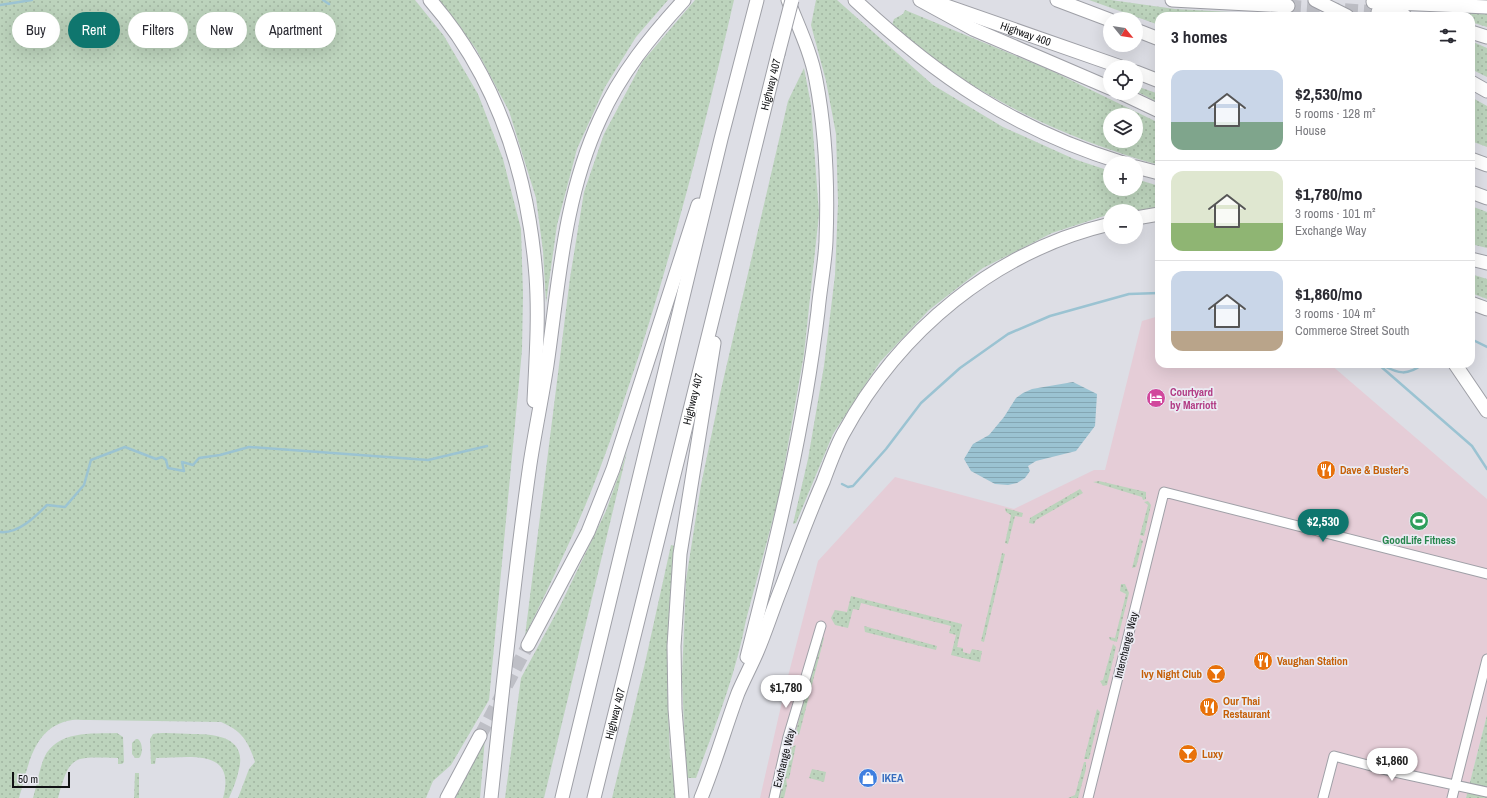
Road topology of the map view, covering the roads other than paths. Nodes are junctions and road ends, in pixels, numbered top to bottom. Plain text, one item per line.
1 (430, 0) edge
2 (684, 0) edge
3 (757, 0) edge
4 (788, 0) edge
5 (792, 0) edge
6 (855, 0) edge
7 (920, 0) edge
8 (929, 0) edge
9 (1056, 0) edge
10 (1172, 0) edge
11 (1315, 0) edge
12 (1329, 0) edge
13 (1288, 6) tunnel mouth
14 (1487, 6) edge
15 (1339, 12) edge
16 (1347, 12) edge
17 (1393, 12) edge
18 (1103, 17) edge
19 (1143, 33) edge
20 (1475, 33) edge
21 (1155, 37) edge
22 (1487, 37) edge
23 (1103, 61) edge
24 (1143, 74) edge
25 (1155, 79) edge
26 (1475, 84) edge
27 (1103, 85) edge
28 (1487, 91) edge
29 (1135, 100) edge
30 (1155, 110) edge
31 (721, 139) junction
32 (1103, 156) edge
33 (1475, 160) edge
34 (1487, 165) edge
35 (1143, 169) edge
36 (1155, 172) edge
37 (1475, 194) edge
38 (1487, 198) edge
39 (1155, 215) edge
40 (1143, 217) edge
41 (1103, 226) edge
42 (1475, 260) edge
43 (1487, 263) edge
44 (725, 266) junction
45 (1475, 304) edge
46 (1487, 309) edge
47 (1458, 368) edge
48 (1487, 410) edge
49 (530, 464) junction
50 (1487, 574) edge
51 (821, 626) dead end
52 (528, 645) tunnel mouth
53 (1487, 659) edge
54 (739, 692) junction
55 (480, 736) tunnel mouth
56 (1455, 784) junction
57 (1487, 792) edge
58 (447, 798) edge
59 (491, 798) edge
60 (562, 798) edge
61 (594, 798) edge
62 (682, 798) edge
63 (700, 798) edge
64 (774, 798) edge
65 (1088, 798) edge
66 (1323, 798) edge
67 (1452, 798) edge

1 - 49 highway
2 - 49 highway
3 - 31 highway
4 - 54 highway
5 - 44 highway, Highway 407, bridge
6 - 32 highway
7 - 27 highway
8 - 23 highway, Highway 400
9 - 18 highway
10 - 13 highway
11 - 15 highway
12 - 16 highway
14 - 17 highway
19 - 21 highway
20 - 22 highway
24 - 25 highway
26 - 28 highway
29 - 30 highway
31 - 52 highway
31 - 60 highway
33 - 34 highway
35 - 36 highway
37 - 38 highway
39 - 40 highway
41 - 54 highway
42 - 43 highway
44 - 61 highway, Highway 407
44 - 62 highway
45 - 46 highway
47 - 48 highway
49 - 59 highway
50 - 65 street, Interchange Way
51 - 64 street, Exchange Way
53 - 56 street
54 - 63 highway
55 - 58 highway
56 - 57 street
56 - 66 street
56 - 67 street

